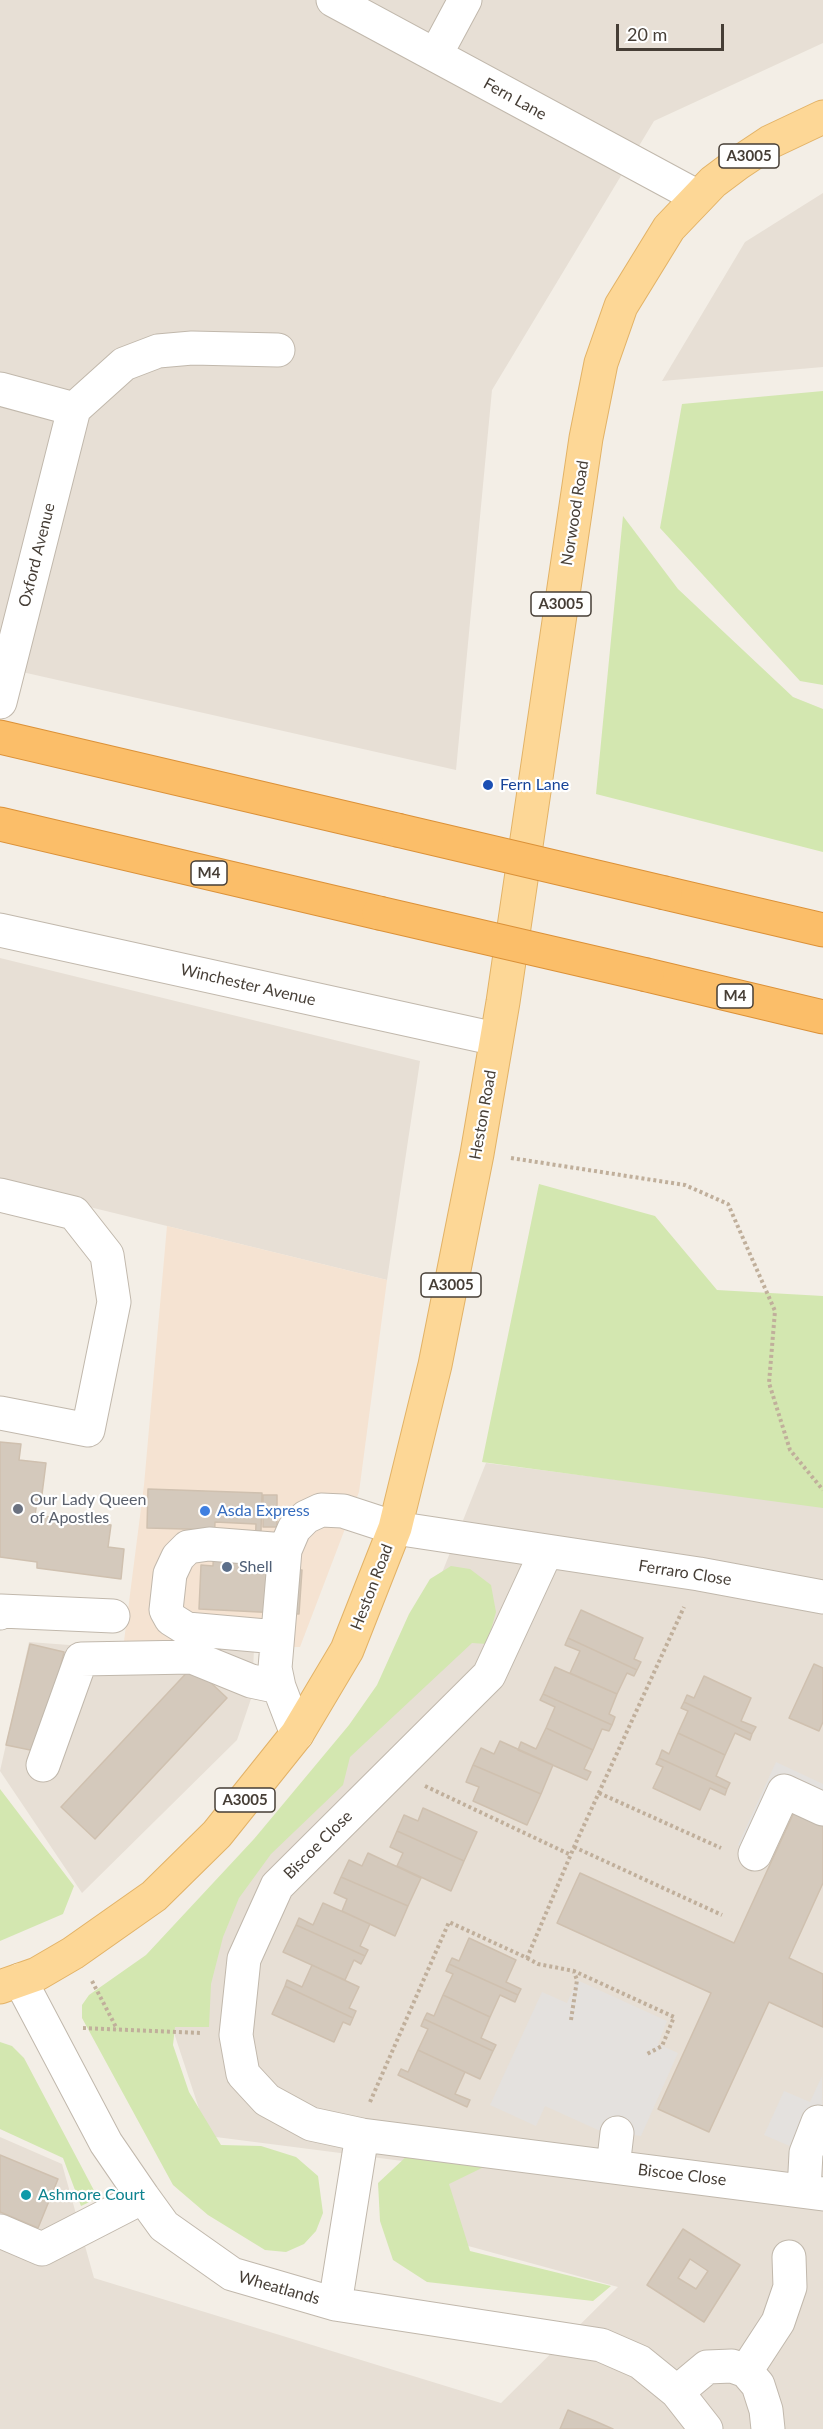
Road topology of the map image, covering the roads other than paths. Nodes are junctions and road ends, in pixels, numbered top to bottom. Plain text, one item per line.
1 (333, 0) edge
2 (465, 0) edge
3 (436, 54) junction
4 (823, 117) edge
5 (698, 197) junction
6 (278, 350) dead end
7 (0, 389) edge
8 (74, 409) junction
9 (0, 702) edge
10 (0, 737) edge
11 (0, 824) edge
12 (0, 930) edge
13 (823, 930) edge
14 (823, 1017) edge
15 (496, 1040) junction
16 (0, 1195) edge
17 (0, 1413) edge
18 (395, 1528) junction
19 (285, 1550) junction
20 (546, 1552) junction
21 (823, 1597) edge
22 (0, 1613) edge
23 (113, 1616) dead end
24 (278, 1636) junction
25 (279, 1687) junction
26 (297, 1734) junction
27 (43, 1766) dead end
28 (823, 1809) edge
29 (755, 1854) road end
30 (10, 1984) edge
31 (823, 2124) edge
32 (616, 2133) dead end
33 (362, 2135) junction
34 (613, 2167) junction
35 (814, 2192) edge
36 (143, 2197) junction
37 (0, 2231) edge
38 (789, 2258) dead end
39 (335, 2304) junction
40 (746, 2371) junction
41 (677, 2392) junction
42 (706, 2429) edge
43 (768, 2429) edge

1 - 3 street, Fern Lane
2 - 3 street
3 - 5 street, Fern Lane
4 - 5 main road, Norwood Road / A3005
5 - 15 main road, Norwood Road / A3005
6 - 8 street
7 - 8 street
8 - 9 street, Oxford Avenue
10 - 13 highway, bridge
11 - 14 highway, M4, bridge
12 - 15 street, Winchester Avenue
15 - 18 main road, Heston Road / A3005
16 - 17 street
18 - 19 street, Ferraro Close
18 - 20 street, Ferraro Close
18 - 26 main road, Heston Road / A3005
19 - 24 street
19 - 24 street
20 - 21 street, Ferraro Close
20 - 33 street, Biscoe Close
22 - 23 street
24 - 25 street
25 - 26 street
25 - 27 street
26 - 30 main road, Heston Road / A3005
28 - 29 street
30 - 36 street, Wheatlands
31 - 35 street
32 - 34 street
33 - 34 street, Biscoe Close
33 - 39 street
34 - 35 street, Biscoe Close
36 - 37 street
36 - 39 street, Wheatlands
38 - 40 street
39 - 41 street, Wheatlands
40 - 41 street
40 - 43 street
41 - 42 street, Wheatlands

